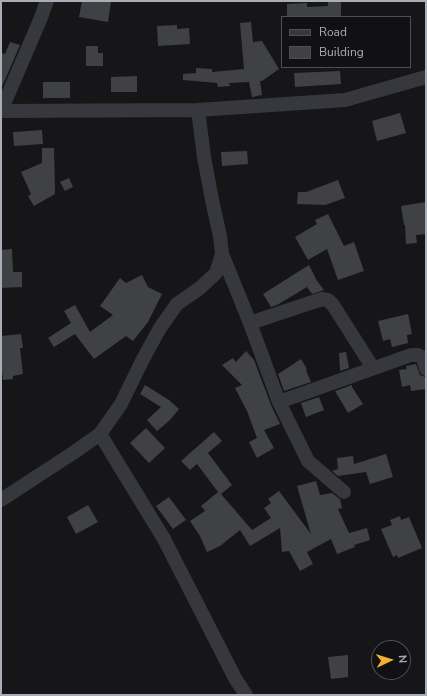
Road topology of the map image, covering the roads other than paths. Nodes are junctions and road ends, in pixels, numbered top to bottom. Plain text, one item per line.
1 (47, 1) edge
2 (426, 77) edge
3 (198, 110) junction
4 (1, 111) edge
5 (222, 254) junction
6 (250, 323) junction
7 (373, 368) junction
8 (426, 369) edge
9 (279, 402) junction
10 (100, 434) junction
11 (344, 492) dead end
12 (1, 500) edge
13 (246, 695) edge

1 - 4 street
2 - 3 street
3 - 4 street
3 - 5 street
5 - 6 street
5 - 10 street
6 - 7 street
6 - 9 street
7 - 8 street
7 - 9 street
9 - 11 street
10 - 12 street
10 - 13 street

